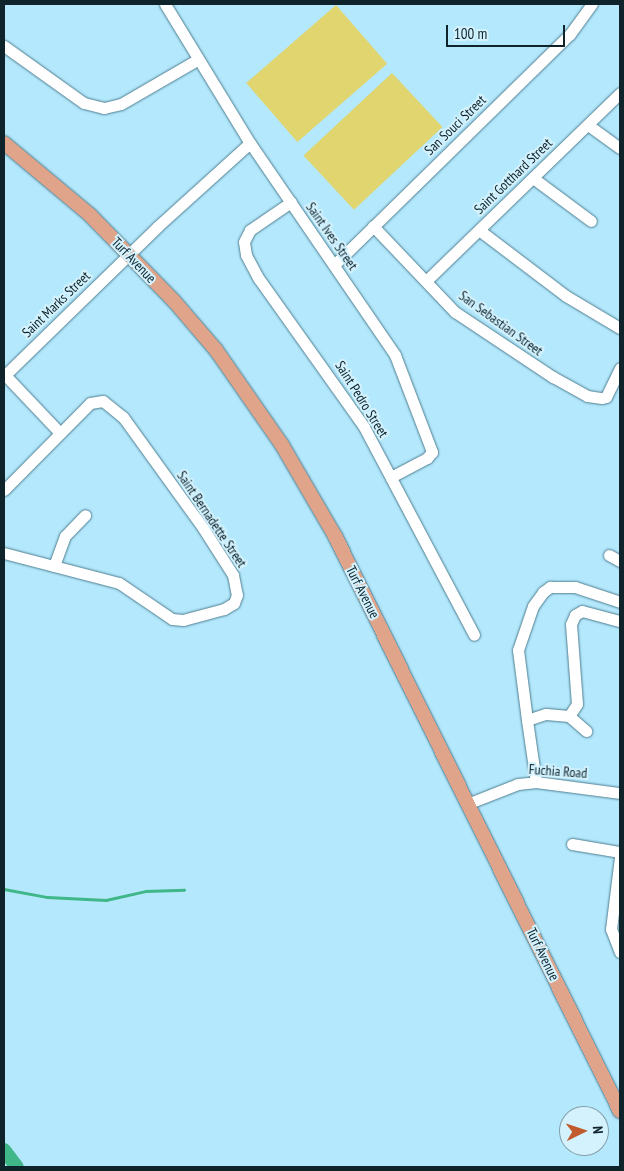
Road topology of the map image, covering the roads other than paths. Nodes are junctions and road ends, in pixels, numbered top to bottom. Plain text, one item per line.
1 (165, 4) edge
2 (592, 4) edge
3 (4, 46) edge
4 (197, 60) junction
5 (620, 93) edge
6 (588, 125) junction
7 (250, 143) junction
8 (4, 144) edge
9 (620, 148) edge
10 (533, 178) junction
11 (290, 202) junction
12 (591, 221) dead end
13 (373, 226) junction
14 (479, 230) junction
15 (129, 254) junction
16 (334, 265) junction
17 (426, 281) junction
18 (620, 328) edge
19 (620, 368) edge
20 (4, 376) edge
21 (60, 434) junction
22 (391, 478) junction
23 (4, 490) edge
24 (85, 515) dead end
25 (4, 553) edge
26 (609, 555) dead end
27 (620, 561) edge
28 (54, 566) junction
29 (620, 602) edge
30 (620, 620) edge
31 (474, 635) dead end
32 (569, 716) junction
33 (527, 720) junction
34 (586, 731) dead end
35 (536, 782) junction
36 (620, 793) edge
37 (467, 804) junction
38 (572, 844) dead end
39 (620, 852) edge
40 (620, 857) edge
41 (620, 952) edge
42 (620, 1112) edge

1 - 4 street, Saint Ives Street
2 - 13 street, San Souci Street
3 - 4 street
4 - 7 street, Saint Ives Street
5 - 6 street, Saint Gotthard Street
6 - 9 street
6 - 10 street, Saint Gotthard Street
7 - 11 street, Saint Ives Street
7 - 15 street, Saint Marks Street
8 - 15 main road, Turf Avenue
10 - 12 street
10 - 14 street, Saint Gotthard Street
11 - 16 street, Saint Ives Street
11 - 22 street, Saint Pedro Street
13 - 16 street, San Souci Street
13 - 17 street, San Sebastian Street
14 - 17 street, Saint Gotthard Street
14 - 18 street
15 - 20 street, Saint Marks Street
15 - 37 main road, Turf Avenue
16 - 22 street, Saint Ives Street
17 - 19 street, San Sebastian Street
20 - 21 street
21 - 23 street
21 - 28 street, Saint Bernadette Street
22 - 31 street, Saint Pedro Street
24 - 28 street
25 - 28 street, Saint Bernadette Street
26 - 27 street
29 - 33 street
30 - 32 street
32 - 33 street
32 - 34 street
33 - 35 street
35 - 36 street, Fuchia Road
35 - 37 street, Fuchia Road
37 - 42 main road, Turf Avenue
38 - 39 street
40 - 41 street

